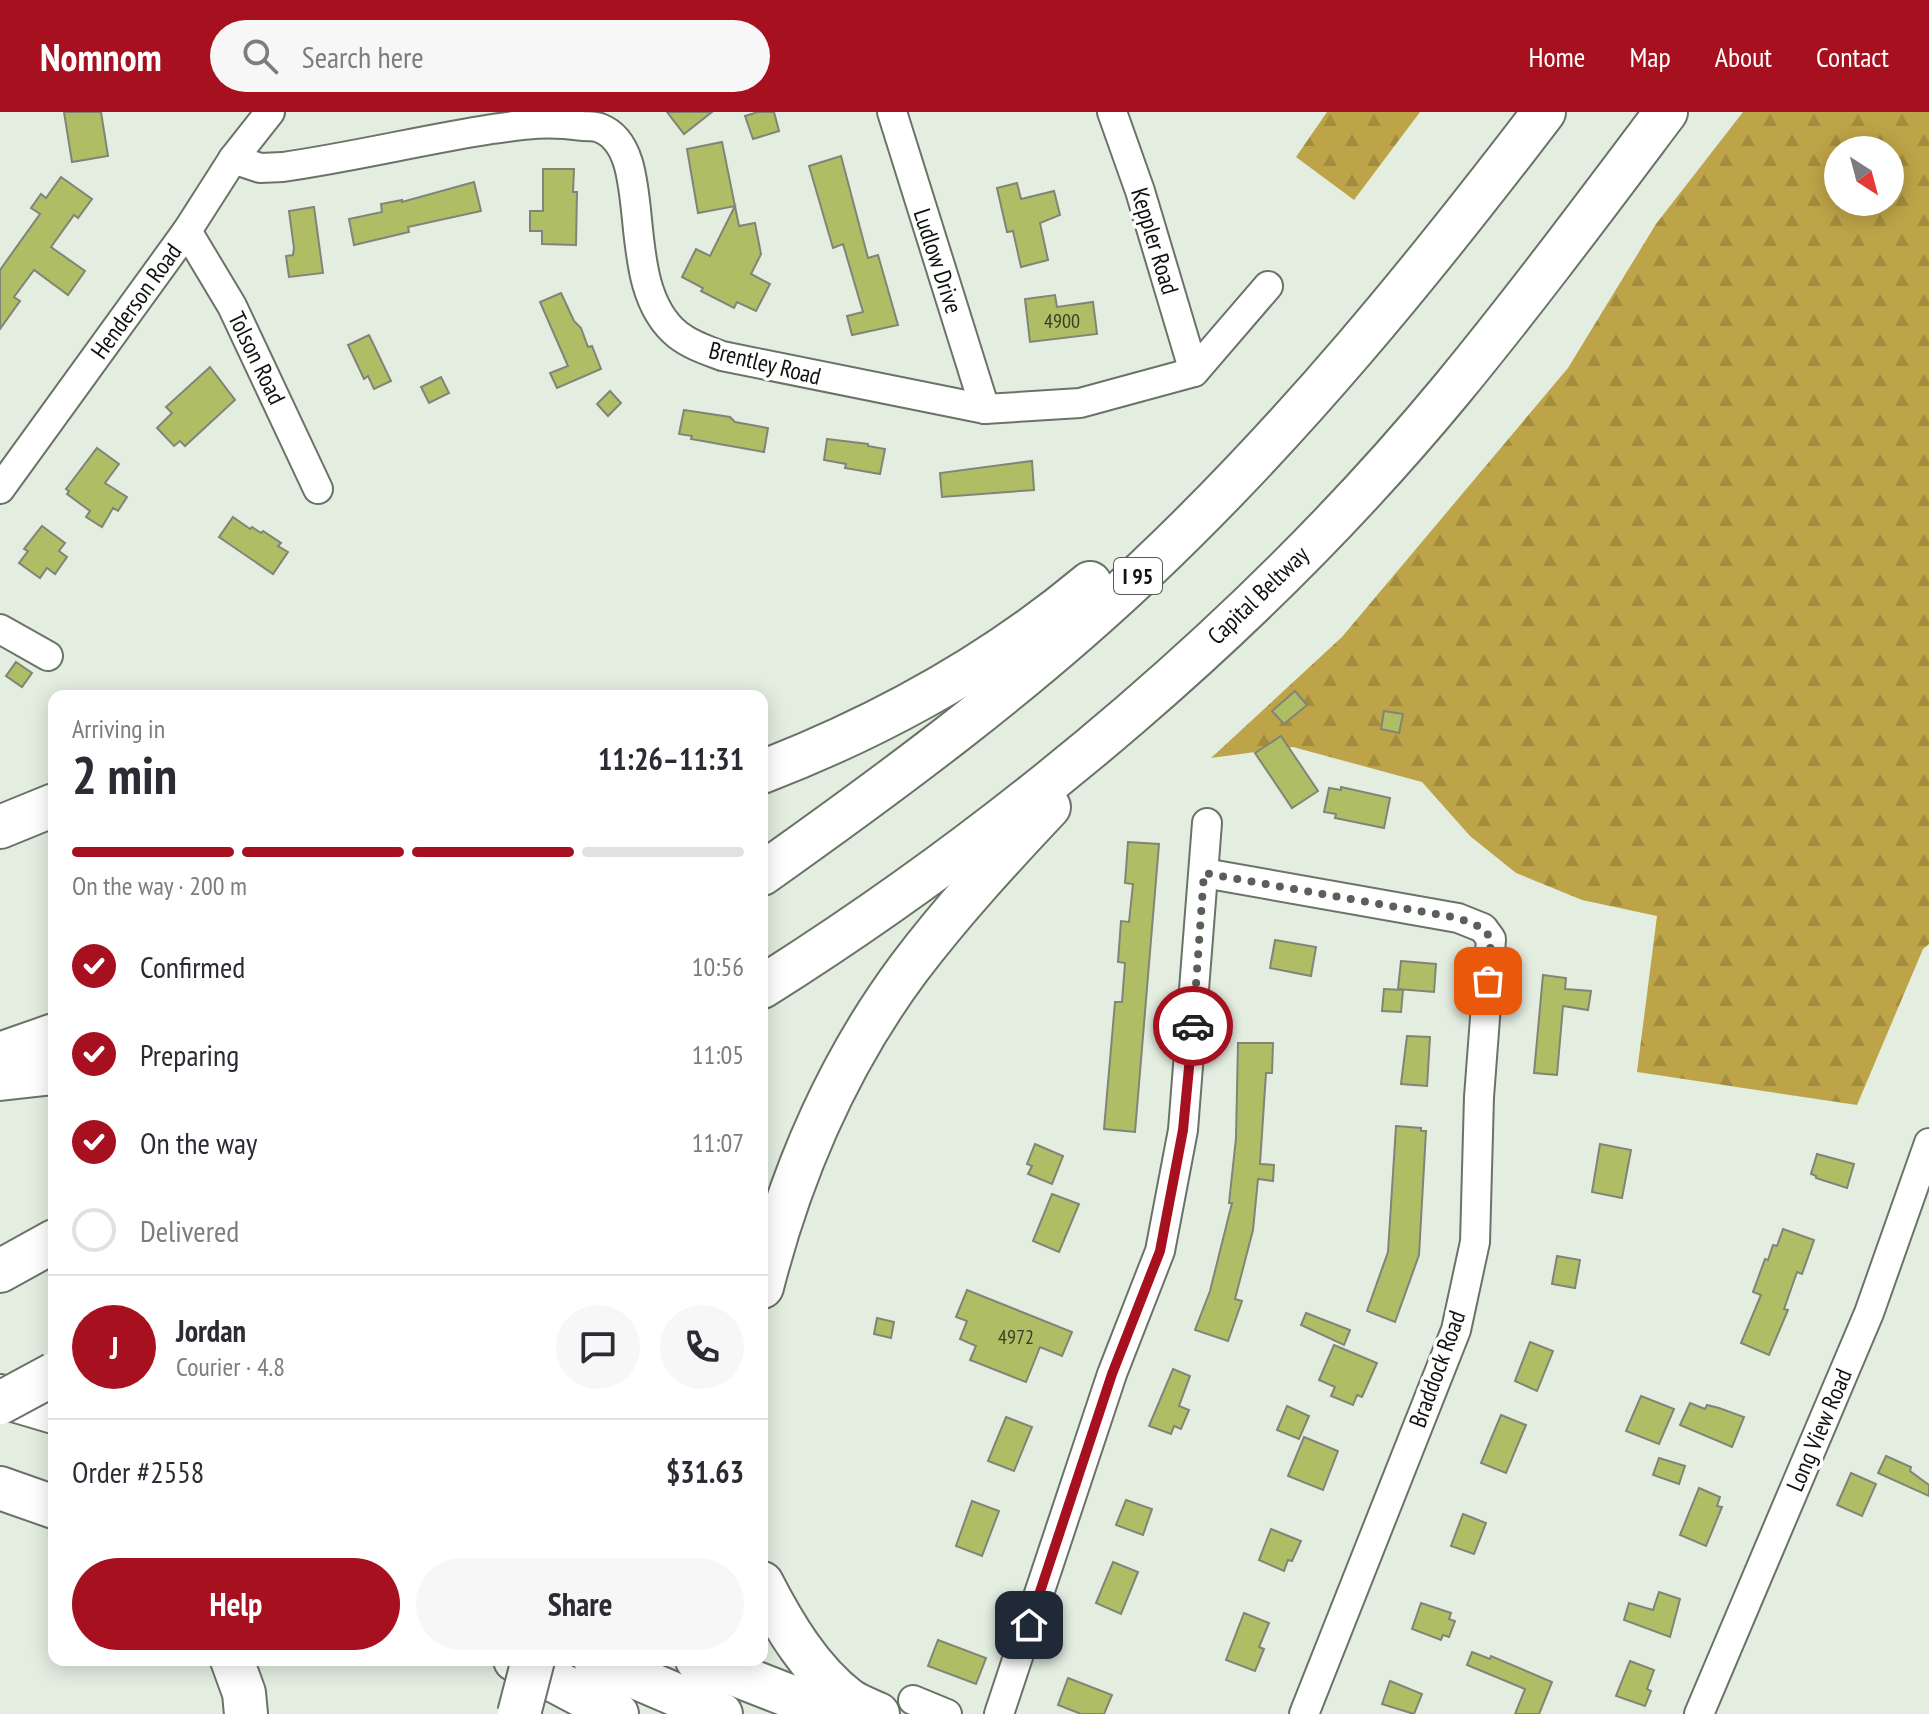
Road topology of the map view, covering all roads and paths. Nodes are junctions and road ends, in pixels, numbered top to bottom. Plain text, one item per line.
1 (269, 112) edge
2 (892, 112) edge
3 (1112, 112) edge
4 (1544, 112) edge
5 (1666, 112) edge
6 (233, 159) junction
7 (1460, 222) junction
8 (187, 231) junction
9 (1268, 286) dead end
10 (1194, 372) junction
11 (985, 409) junction
12 (0, 489) edge
13 (318, 489) dead end
14 (1260, 595) junction
15 (0, 629) edge
16 (48, 656) dead end
17 (768, 770) edge
18 (48, 807) edge
19 (1207, 823) dead end
20 (0, 827) edge
21 (768, 870) edge
22 (1204, 873) junction
23 (768, 983) edge
24 (48, 1037) edge
25 (0, 1054) edge
26 (48, 1074) edge
27 (0, 1079) edge
28 (1929, 1143) edge
29 (48, 1245) edge
30 (48, 1253) edge
31 (768, 1268) edge
32 (0, 1274) edge
33 (48, 1360) edge
34 (48, 1377) edge
35 (0, 1380) edge
36 (48, 1393) edge
37 (0, 1396) edge
38 (0, 1403) edge
39 (48, 1410) edge
40 (0, 1424) edge
41 (48, 1437) edge
42 (0, 1459) edge
43 (48, 1474) edge
44 (0, 1488) edge
45 (48, 1505) edge
46 (768, 1595) edge
47 (234, 1666) edge
48 (517, 1666) edge
49 (524, 1666) edge
50 (531, 1666) edge
51 (609, 1666) edge
52 (712, 1666) edge
53 (896, 1707) edge
54 (246, 1714) edge
55 (519, 1714) edge
56 (551, 1714) edge
57 (617, 1714) edge
58 (721, 1714) edge
59 (836, 1714) edge
60 (947, 1714) edge
61 (999, 1714) edge
62 (1304, 1714) edge
63 (1699, 1714) edge

1 - 6 street, Henderson Road
2 - 11 street, Ludlow Drive
3 - 10 street, Keppler Road
4 - 7 highway, I 95
5 - 14 highway, Capital Beltway
6 - 8 street, Henderson Road
6 - 11 street, Brentley Road
7 - 17 highway
7 - 21 highway, I 95
8 - 12 street, Henderson Road
8 - 13 street, Tolson Road
9 - 10 street
10 - 11 street, Brentley Road
14 - 23 highway, Capital Beltway
14 - 31 highway
15 - 16 street
18 - 20 highway
19 - 22 street
22 - 61 street
22 - 62 street, Braddock Road
24 - 25 highway
26 - 27 highway
28 - 63 street, Long View Road
29 - 32 highway
30 - 32 highway
33 - 35 highway
34 - 38 highway, bridge
35 - 36 highway
37 - 39 highway
40 - 41 highway
42 - 43 highway
44 - 45 highway
46 - 53 highway
47 - 54 highway
48 - 56 highway
49 - 57 highway
50 - 55 highway, bridge
51 - 58 highway
52 - 59 highway
53 - 60 street

